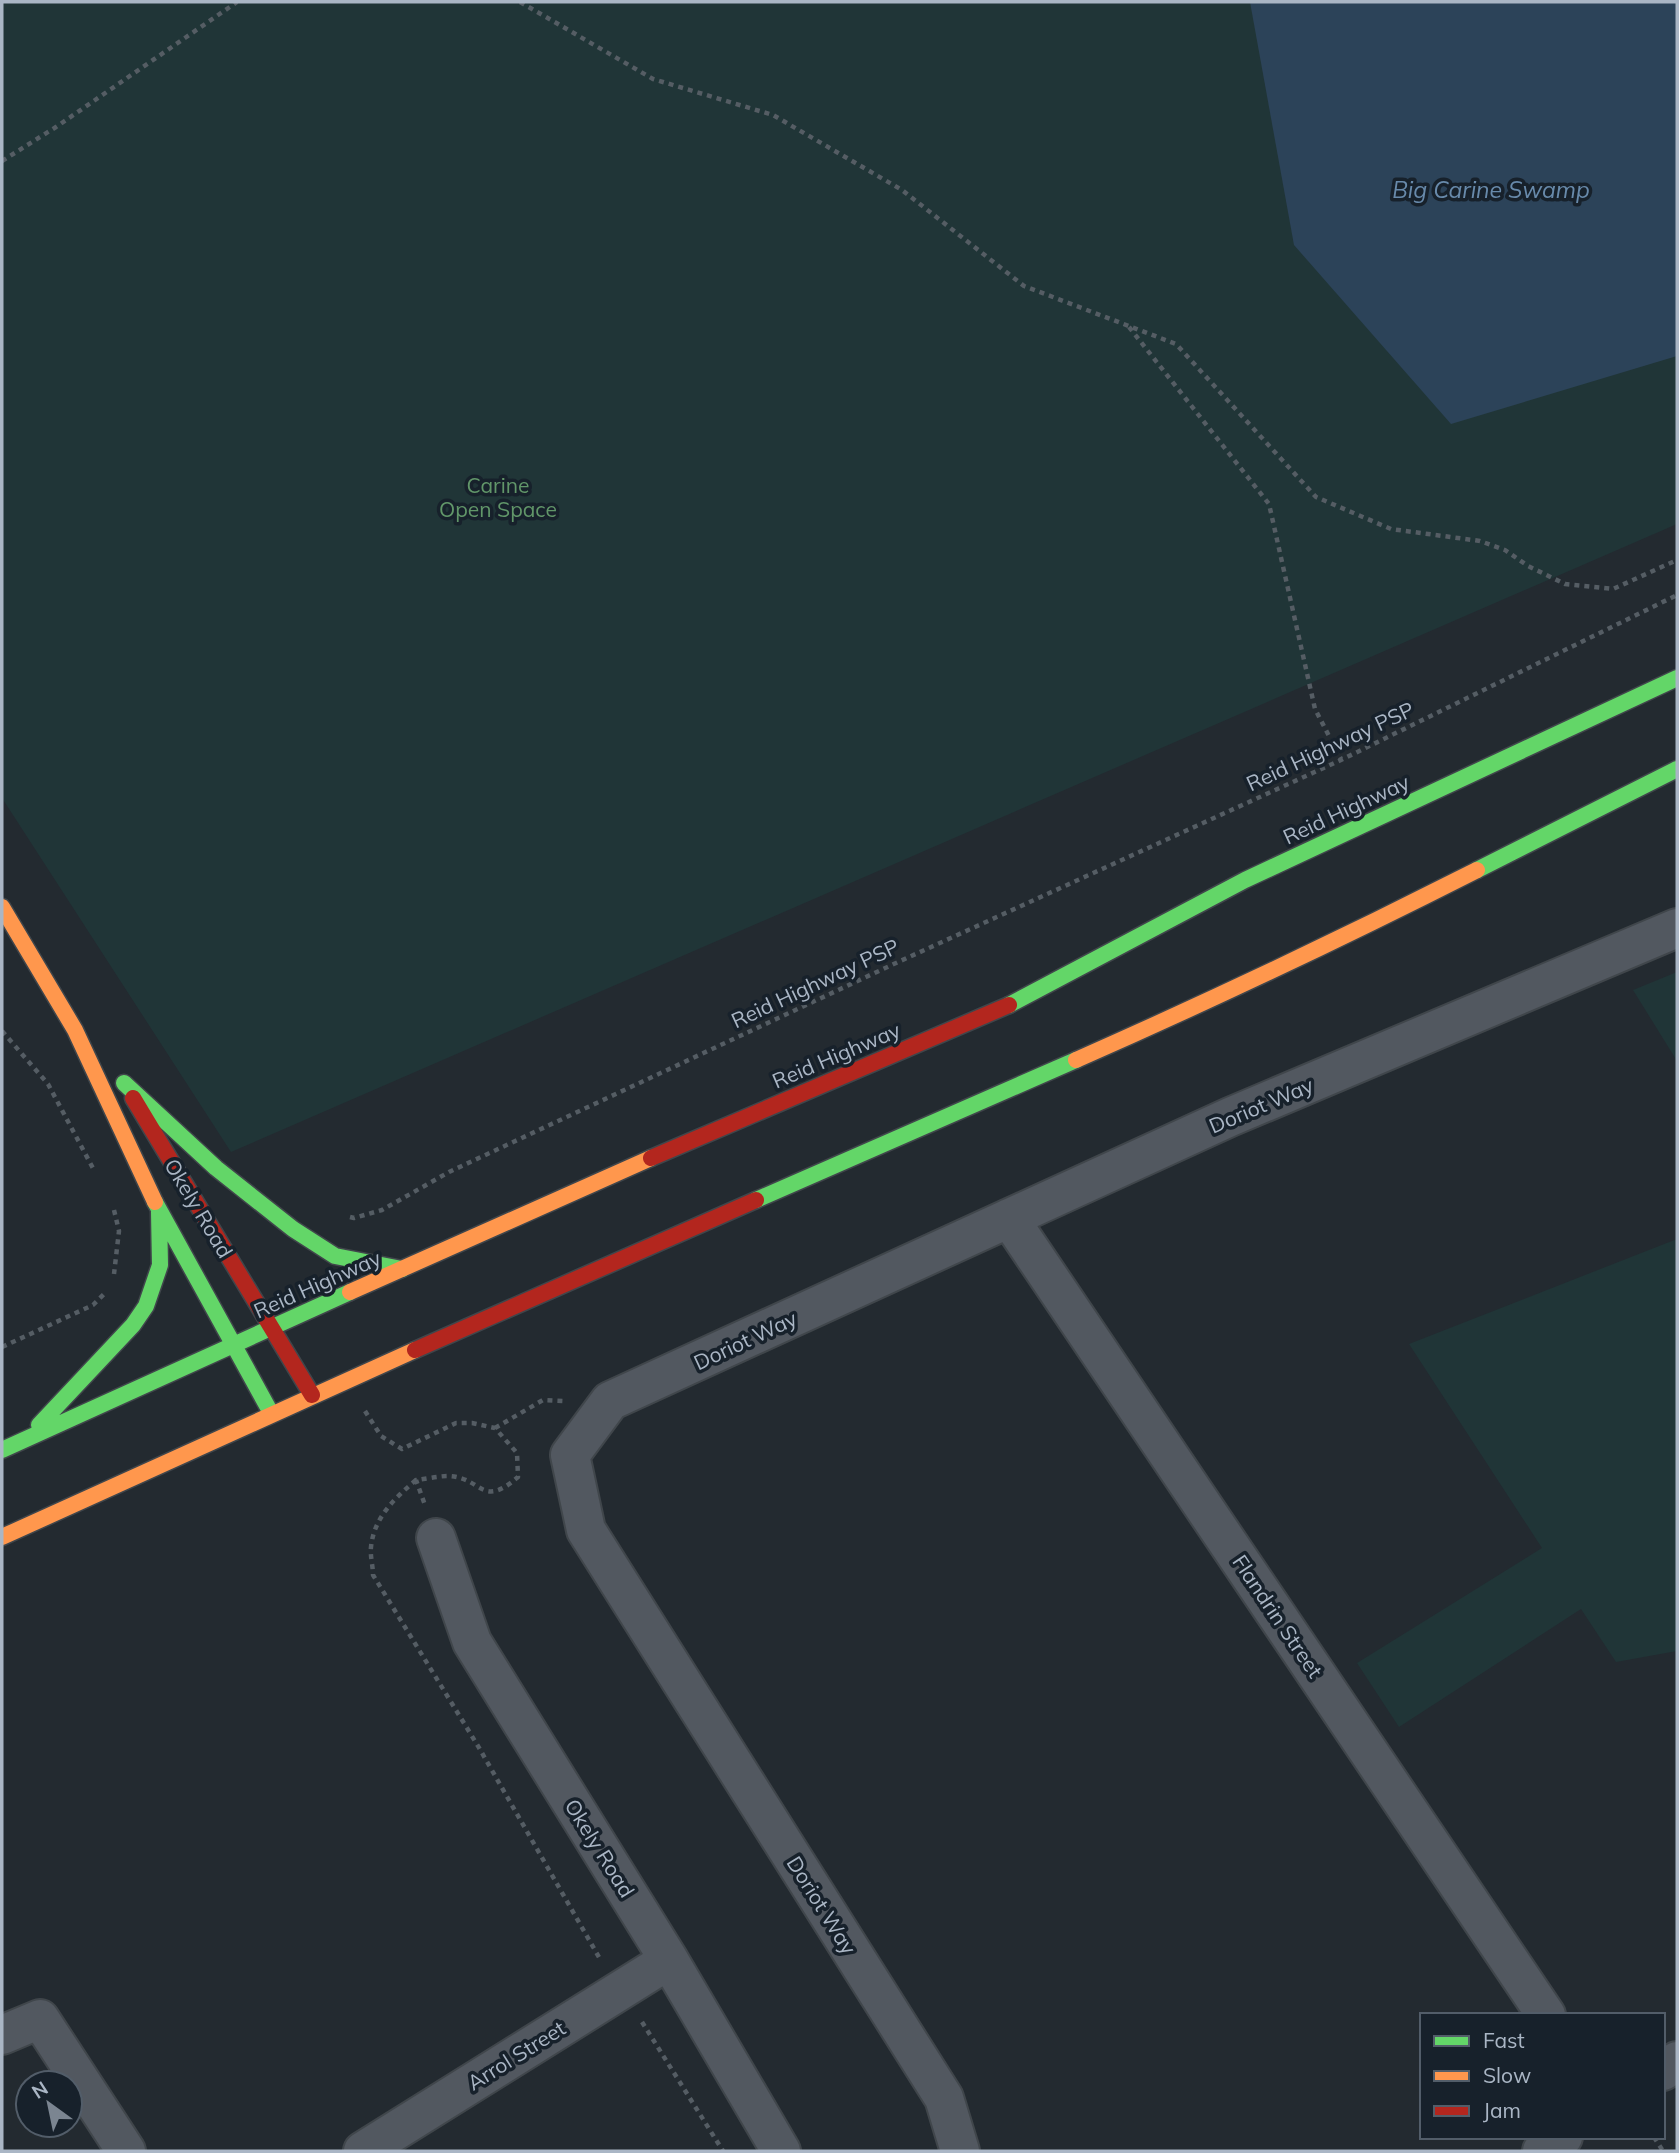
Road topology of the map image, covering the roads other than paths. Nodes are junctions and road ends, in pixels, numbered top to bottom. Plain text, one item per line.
1 (1677, 678) edge
2 (1677, 769) edge
3 (2, 907) edge
4 (1677, 928) edge
5 (75, 1030) junction
6 (116, 1074) junction
7 (159, 1212) junction
8 (1009, 1218) junction
9 (402, 1269) junction
10 (271, 1327) junction
11 (232, 1345) junction
12 (312, 1395) junction
13 (271, 1413) junction
14 (26, 1439) junction
15 (2, 1450) edge
16 (2, 1537) edge
17 (436, 1538) road end
18 (669, 1960) junction
19 (1545, 2013) edge
20 (2, 2035) edge
21 (1560, 2139) edge
22 (127, 2151) edge
23 (363, 2151) edge
24 (781, 2151) edge
25 (960, 2151) edge
26 (1542, 2151) edge

1 - 9 main road, Reid Highway
2 - 12 main road
3 - 5 main road, Okely Road
4 - 8 street, Doriot Way
5 - 6 main road, Okely Road
5 - 7 main road, Okely Road
6 - 9 main road
6 - 10 main road, Okely Road
7 - 11 main road, Okely Road
7 - 14 main road
8 - 19 street, Flandrin Street
8 - 25 street, Doriot Way
9 - 10 main road, Reid Highway
10 - 11 main road, Reid Highway
10 - 12 main road, Okely Road
11 - 13 main road, Okely Road
11 - 14 main road, Reid Highway
12 - 13 main road
13 - 16 main road
14 - 15 main road, Reid Highway
17 - 18 street, Okely Road
18 - 23 street, Arrol Street
18 - 24 street, Okely Road
20 - 22 street
21 - 26 street

